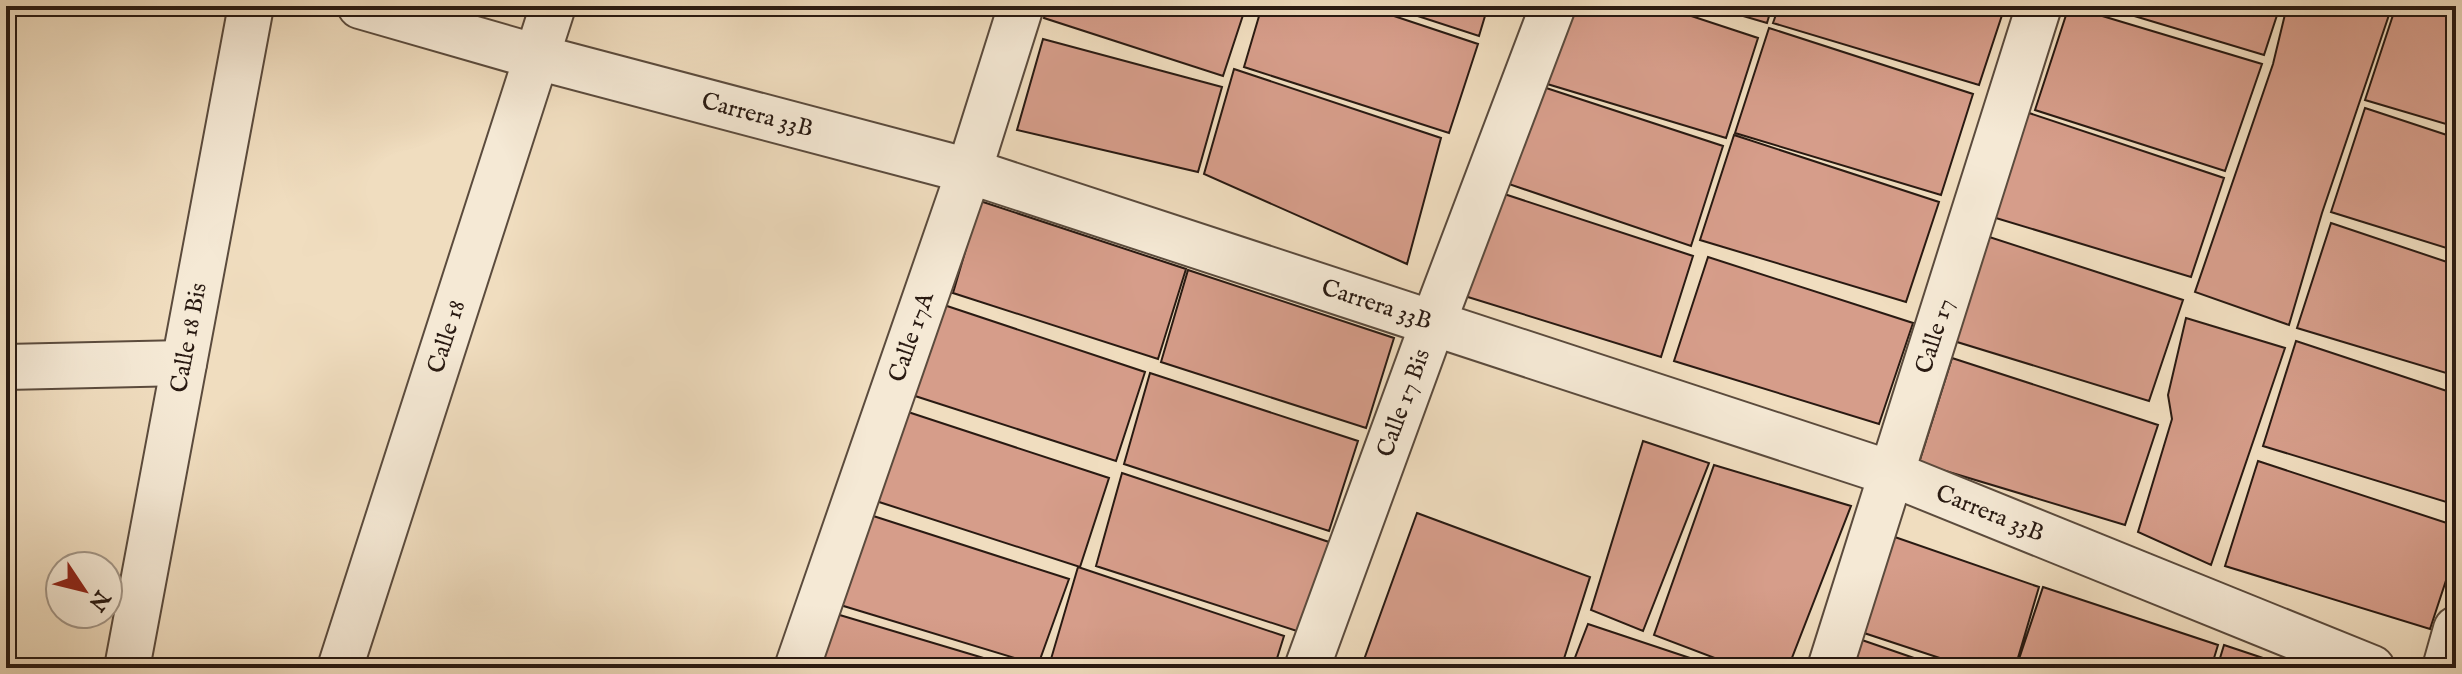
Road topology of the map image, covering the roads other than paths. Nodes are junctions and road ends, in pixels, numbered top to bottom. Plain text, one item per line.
1 (251, 6) edge
2 (360, 6) edge
3 (553, 6) edge
4 (1021, 6) edge
5 (1553, 6) edge
6 (2039, 6) edge
7 (537, 57) junction
8 (969, 171) junction
9 (1433, 323) junction
10 (184, 363) junction
11 (6, 367) edge
12 (1890, 473) junction
13 (2456, 629) edge
14 (127, 668) edge
15 (340, 668) edge
16 (797, 668) edge
17 (1307, 668) edge
18 (1830, 668) edge
19 (2372, 668) edge
20 (2445, 668) edge

1 - 10 street, Calle 18 Bis
2 - 7 street, Carrera 33B
3 - 7 street, Calle 18
4 - 8 street, Calle 17A
5 - 9 street, Calle 17 Bis
6 - 12 street, Calle 17
7 - 8 street, Carrera 33B
7 - 15 street, Calle 18
8 - 9 street, Carrera 33B
8 - 16 street, Calle 17A
9 - 12 street, Carrera 33B
9 - 17 street, Calle 17 Bis
10 - 11 street
10 - 14 street, Calle 18 Bis
12 - 18 street, Calle 17
12 - 19 street, Carrera 33B
13 - 20 street

